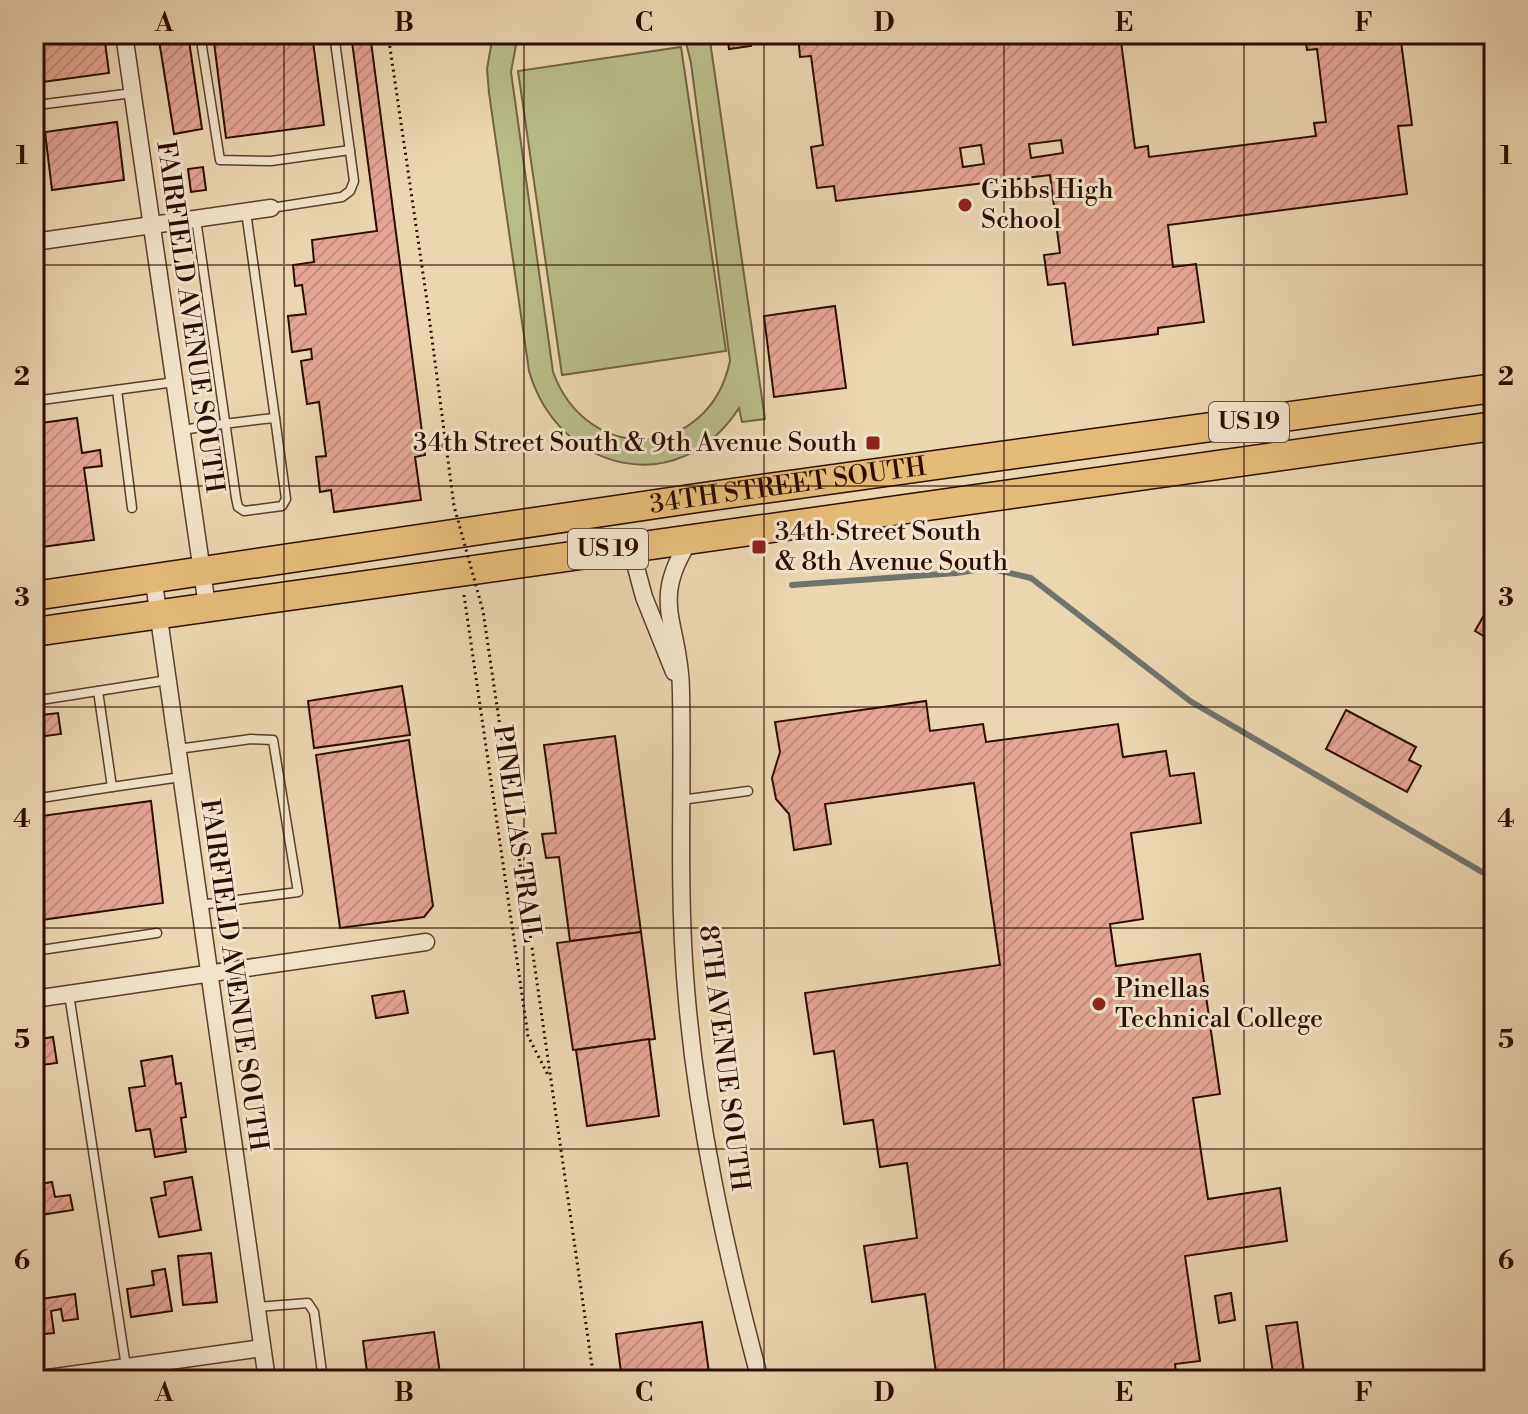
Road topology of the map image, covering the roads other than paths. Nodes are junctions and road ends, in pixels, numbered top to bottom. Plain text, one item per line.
1 (124, 34) edge
2 (200, 34) edge
3 (334, 34) edge
4 (133, 93) junction
5 (34, 99) edge
6 (350, 150) junction
7 (271, 208) joint
8 (246, 212) junction
9 (196, 219) junction
10 (152, 225) junction
11 (34, 242) edge
12 (175, 382) junction
13 (1494, 388) edge
14 (117, 390) junction
15 (34, 401) edge
16 (275, 418) junction
17 (225, 424) junction
18 (1494, 426) edge
19 (182, 430) junction
20 (704, 497) junction
21 (132, 508) dead end
22 (692, 537) junction
23 (630, 545) junction
24 (202, 570) junction
25 (153, 576) junction
26 (34, 596) edge
27 (207, 606) junction
28 (159, 613) junction
29 (34, 632) edge
30 (168, 680) junction
31 (681, 689) junction
32 (98, 691) junction
33 (34, 701) edge
34 (177, 749) junction
35 (182, 777) junction
36 (112, 787) junction
37 (748, 791) dead end
38 (34, 799) edge
39 (680, 800) junction
40 (200, 905) junction
41 (157, 933) dead end
42 (426, 942) dead end
43 (34, 951) edge
44 (209, 974) junction
45 (69, 994) junction
46 (34, 999) edge
47 (256, 1307) junction
48 (262, 1348) junction
49 (127, 1374) edge
50 (34, 1380) edge
51 (267, 1380) edge
52 (323, 1380) edge
53 (760, 1380) edge

1 - 4 street, FAIRFIELD AVENUE SOUTH
2 - 6 lane
3 - 6 lane
4 - 5 lane
4 - 10 street, FAIRFIELD AVENUE SOUTH
6 - 7 lane
7 - 8 street
8 - 9 street
8 - 16 lane
9 - 10 street
9 - 17 lane
10 - 11 street
10 - 12 street, FAIRFIELD AVENUE SOUTH
12 - 14 lane
12 - 19 street, FAIRFIELD AVENUE SOUTH
13 - 20 highway, 34TH STREET SOUTH / US 19
14 - 15 lane
14 - 21 lane
16 - 17 lane
16 - 17 lane
17 - 19 lane
18 - 22 highway, 34TH STREET SOUTH / US 19
19 - 24 street, FAIRFIELD AVENUE SOUTH
20 - 23 highway
20 - 24 highway, 34TH STREET SOUTH / US 19
22 - 23 highway, 34TH STREET SOUTH / US 19
22 - 31 street, 8TH AVENUE SOUTH
23 - 27 highway, 34TH STREET SOUTH / US 19
23 - 31 street, 8TH AVENUE SOUTH
24 - 25 highway, 34TH STREET SOUTH / US 19
24 - 27 street, FAIRFIELD AVENUE SOUTH
25 - 26 highway, 34TH STREET SOUTH / US 19
25 - 28 street, FAIRFIELD AVENUE SOUTH
27 - 28 highway, 34TH STREET SOUTH / US 19
28 - 29 highway, 34TH STREET SOUTH / US 19
28 - 30 street, FAIRFIELD AVENUE SOUTH
30 - 32 lane
30 - 34 street, FAIRFIELD AVENUE SOUTH
31 - 39 street, 8TH AVENUE SOUTH
32 - 33 lane
32 - 36 lane
34 - 35 street, FAIRFIELD AVENUE SOUTH
34 - 40 lane
35 - 36 lane
35 - 40 street, FAIRFIELD AVENUE SOUTH
36 - 38 lane
37 - 39 lane
39 - 53 street, 8TH AVENUE SOUTH
40 - 44 street, FAIRFIELD AVENUE SOUTH
41 - 43 lane
42 - 44 street
44 - 45 street
44 - 47 street, FAIRFIELD AVENUE SOUTH
45 - 46 street
45 - 49 lane
47 - 48 street, FAIRFIELD AVENUE SOUTH
47 - 52 lane
48 - 49 street
48 - 51 street, FAIRFIELD AVENUE SOUTH
49 - 50 street

